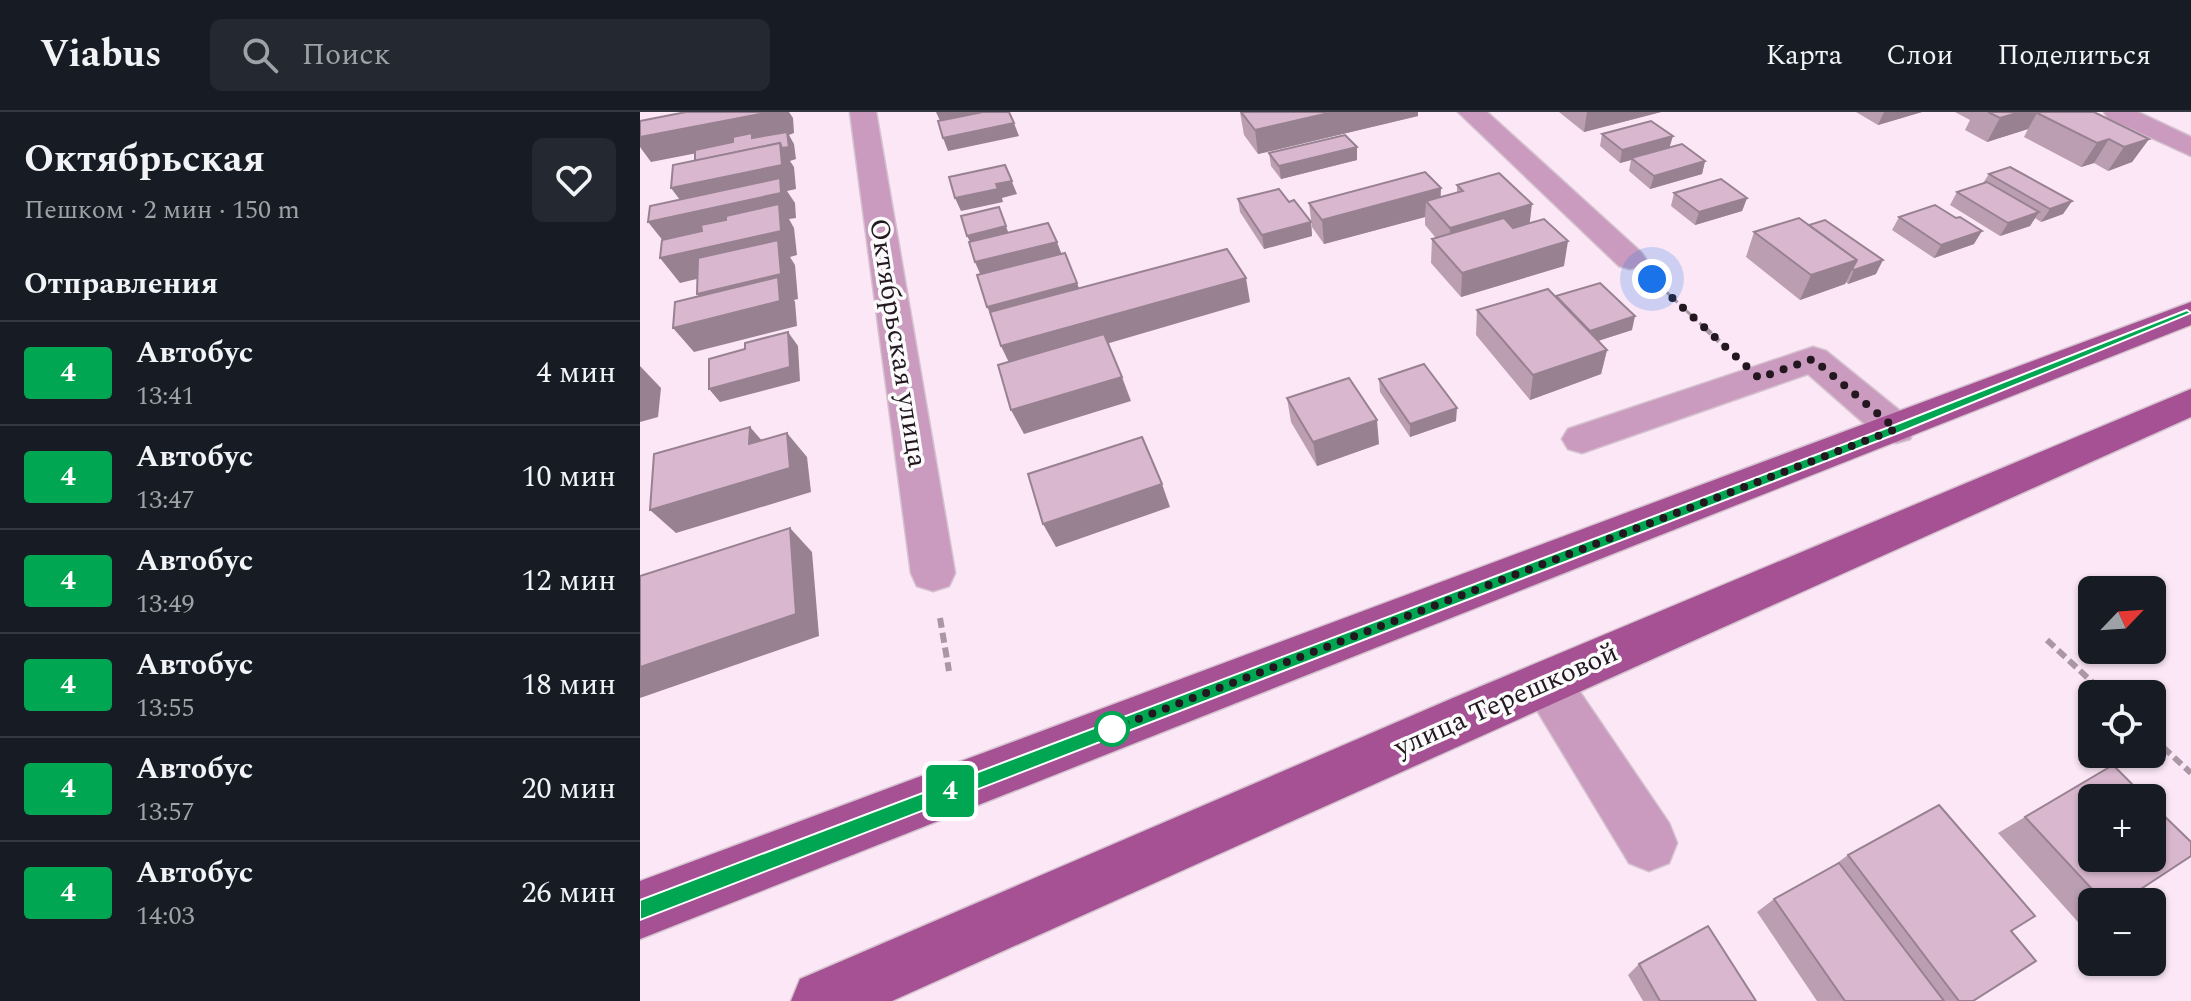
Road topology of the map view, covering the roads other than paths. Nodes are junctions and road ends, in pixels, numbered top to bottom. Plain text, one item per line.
1 (863, 112) edge
2 (1471, 112) edge
3 (2117, 112) edge
4 (2191, 148) edge
5 (1630, 259) road end
6 (2191, 313) edge
7 (2191, 402) edge
8 (1896, 429) junction
9 (1582, 439) dead end
10 (933, 573) dead end
11 (1546, 682) junction
12 (1649, 843) dead end
13 (640, 910) edge
14 (822, 1001) edge

1 - 10 street, Октябрьская улица
2 - 5 street
3 - 4 street
6 - 8 main road
7 - 11 main road, улица Терешковой
8 - 9 street
8 - 13 main road
11 - 12 street
11 - 14 main road, улица Терешковой

